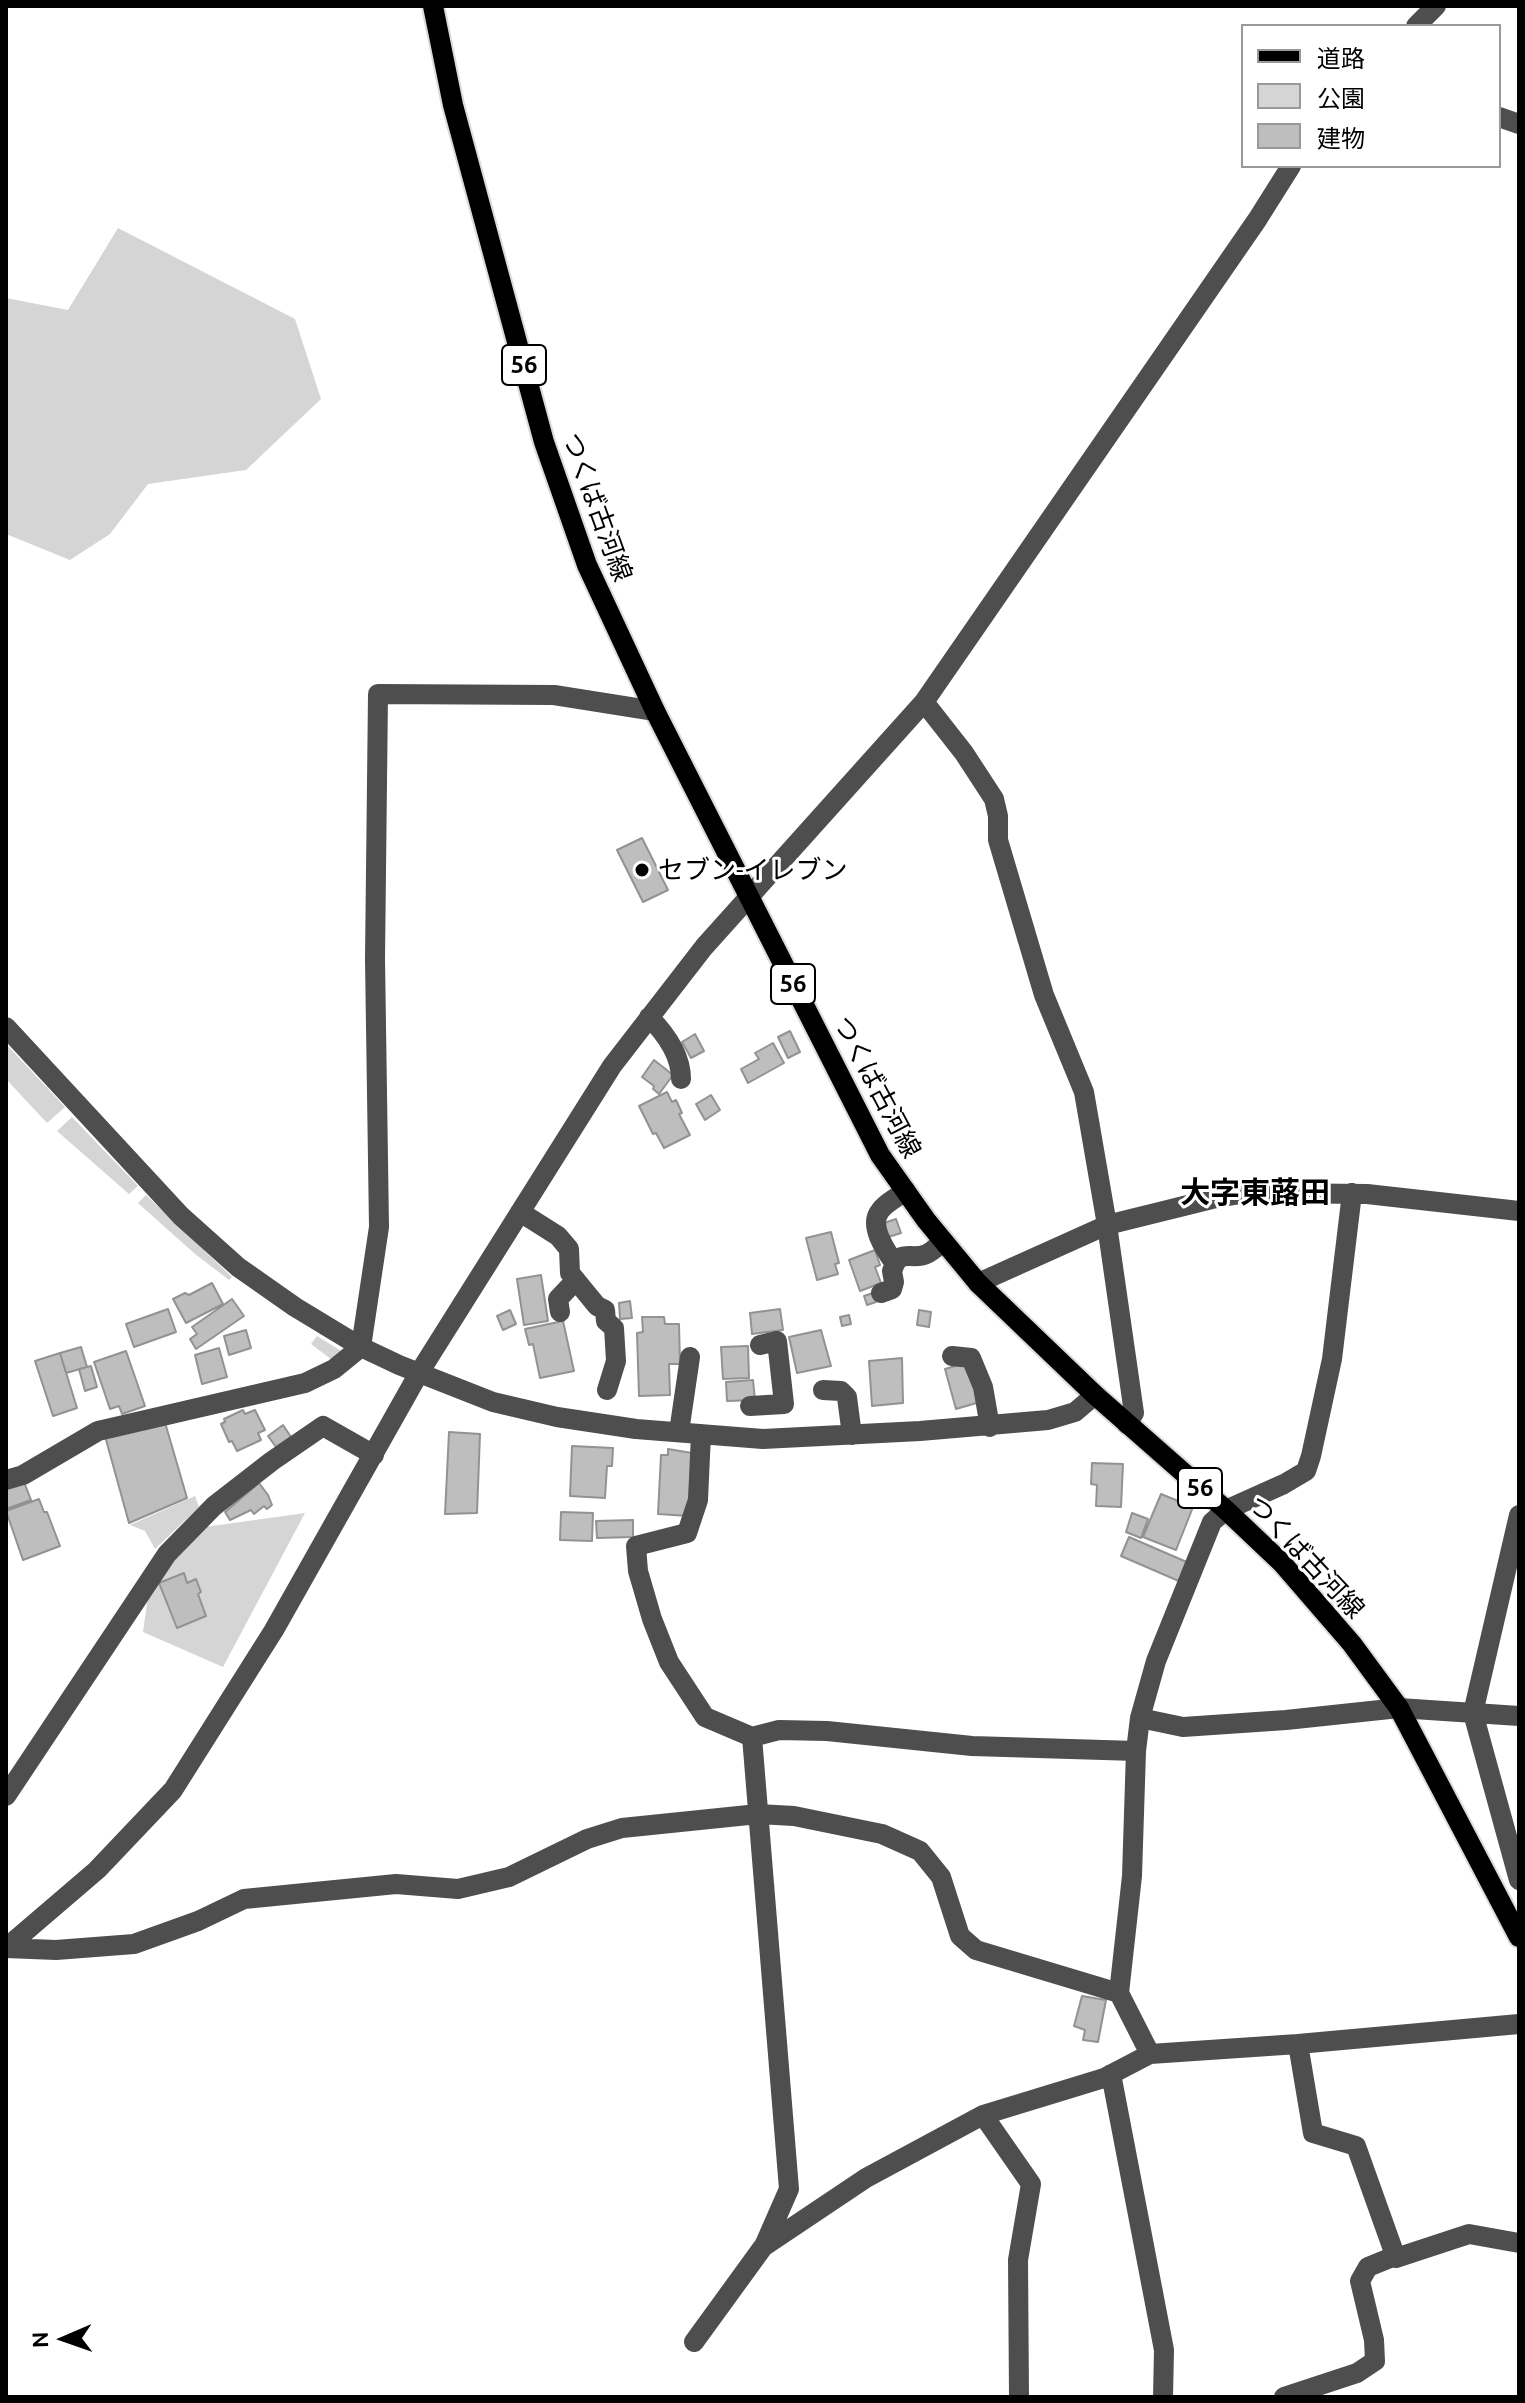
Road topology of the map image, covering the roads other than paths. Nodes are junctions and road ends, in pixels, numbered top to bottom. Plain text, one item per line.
1 (433, 6) edge
2 (1436, 6) edge
3 (1418, 24) edge
4 (1290, 168) edge
5 (924, 702) junction
6 (655, 711) junction
7 (749, 896) junction
8 (649, 1017) junction
9 (6, 1027) edge
10 (681, 1079) dead end
11 (905, 1190) junction
12 (1352, 1193) junction
13 (1519, 1211) edge
14 (520, 1212) junction
15 (1107, 1225) junction
16 (943, 1241) junction
17 (895, 1264) junction
18 (576, 1280) junction
19 (978, 1283) junction
20 (881, 1293) dead end
21 (560, 1312) dead end
22 (760, 1345) dead end
23 (361, 1347) junction
24 (952, 1356) dead end
25 (690, 1357) dead end
26 (419, 1373) junction
27 (607, 1390) dead end
28 (823, 1390) dead end
29 (1095, 1395) junction
30 (784, 1404) junction
31 (750, 1406) dead end
32 (1127, 1424) junction
33 (990, 1427) junction
34 (679, 1432) junction
35 (701, 1434) junction
36 (852, 1435) junction
37 (786, 1438) junction
38 (374, 1455) junction
39 (6, 1480) edge
40 (1226, 1510) junction
41 (1519, 1515) edge
42 (1399, 1708) junction
43 (1473, 1713) junction
44 (1519, 1716) edge
45 (1140, 1718) junction
46 (752, 1737) junction
47 (1136, 1751) junction
48 (6, 1796) edge
49 (758, 1814) junction
50 (1519, 1880) edge
51 (1519, 1936) edge
52 (6, 1948) edge
53 (1119, 1993) junction
54 (1519, 2024) edge
55 (1298, 2044) junction
56 (1150, 2054) junction
57 (1111, 2074) junction
58 (983, 2115) junction
59 (1519, 2243) edge
60 (763, 2247) junction
61 (1395, 2256) junction
62 (694, 2342) dead end
63 (1019, 2397) edge
64 (1163, 2397) edge
65 (1284, 2397) edge

1 - 6 main road, つくば古河線 / 56
2 - 3 street
4 - 5 street
5 - 7 street
5 - 15 street
6 - 7 main road, つくば古河線 / 56
6 - 23 street
7 - 8 street
7 - 11 main road, つくば古河線 / 56
8 - 10 street
8 - 14 street
9 - 23 street
11 - 16 main road, つくば古河線 / 56
11 - 17 street
12 - 13 street
12 - 15 street
12 - 40 street
14 - 18 street
14 - 26 street
15 - 19 street
15 - 32 street
16 - 17 street
16 - 19 main road, つくば古河線 / 56
17 - 20 street
18 - 21 street
18 - 27 street
19 - 29 main road, つくば古河線 / 56
22 - 30 street
23 - 26 street
23 - 39 street
24 - 33 street
25 - 34 street
26 - 34 street
26 - 38 street
28 - 36 street
29 - 32 main road, つくば古河線 / 56
29 - 33 street
30 - 31 street
30 - 37 street
32 - 40 main road, つくば古河線 / 56
33 - 36 street
34 - 35 street
35 - 37 street
35 - 46 street
36 - 37 street
38 - 48 street
38 - 52 street
40 - 42 main road, つくば古河線 / 56
40 - 45 street
41 - 43 street
42 - 43 street
42 - 45 street
42 - 51 main road, つくば古河線 / 56
43 - 44 street
43 - 50 street
45 - 47 street
46 - 47 street
46 - 49 street
47 - 53 street
49 - 52 street
49 - 53 street
49 - 60 street
53 - 56 street
54 - 55 street
55 - 56 street
55 - 61 street
56 - 57 street
57 - 58 street
57 - 64 street
58 - 60 street
58 - 63 street
59 - 61 street
60 - 62 street
61 - 65 street

